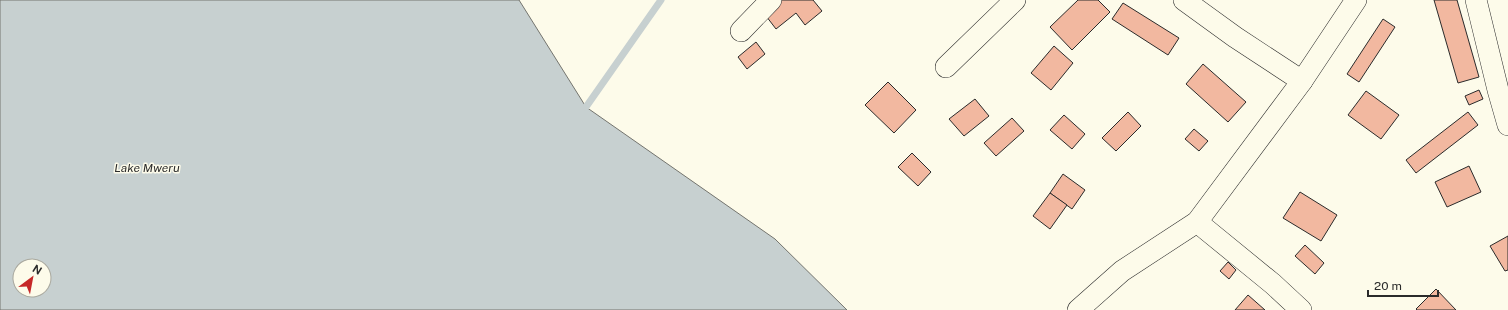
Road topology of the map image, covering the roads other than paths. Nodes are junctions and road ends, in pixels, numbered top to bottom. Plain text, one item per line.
1 (771, 0) edge
2 (1015, 0) edge
3 (1184, 0) edge
4 (1356, 0) edge
5 (1476, 0) edge
6 (741, 31) dead end
7 (946, 67) dead end
8 (1302, 81) junction
9 (1508, 125) edge
10 (1197, 222) junction
11 (1078, 310) edge
12 (1301, 310) edge

1 - 6 street
2 - 7 street
3 - 8 street
4 - 8 street
5 - 9 street
8 - 10 street
10 - 11 street
10 - 12 street

